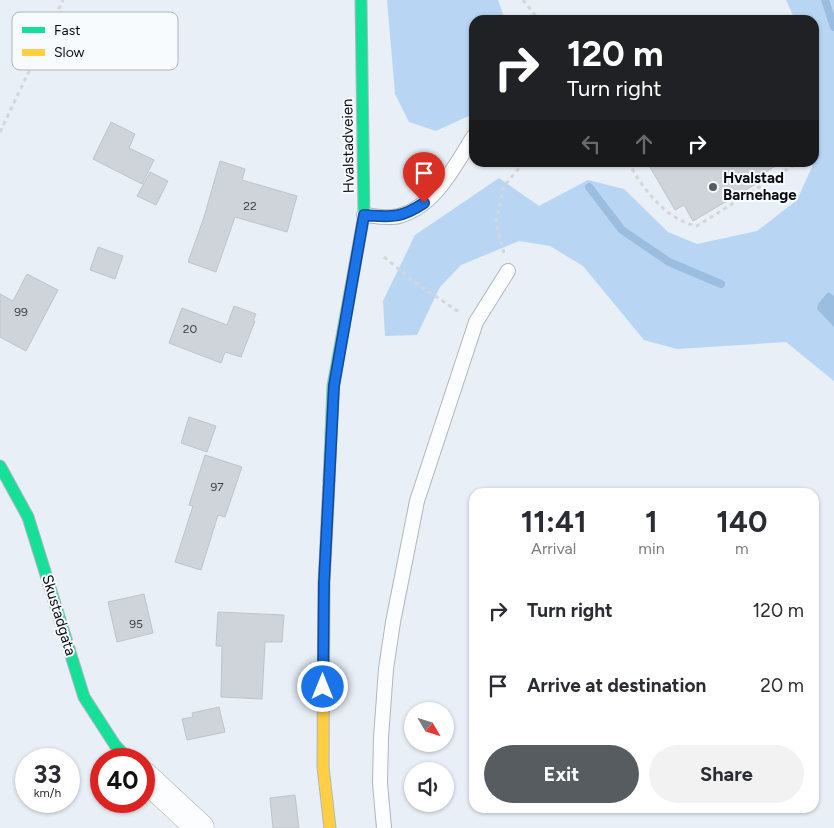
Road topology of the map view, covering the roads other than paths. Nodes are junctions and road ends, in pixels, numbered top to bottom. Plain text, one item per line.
1 (361, 0) edge
2 (469, 143) edge
3 (364, 215) junction
4 (508, 271) road end
5 (0, 466) edge
6 (118, 748) edge
7 (155, 786) edge
8 (200, 828) edge
9 (330, 828) edge
10 (384, 828) edge

1 - 3 street, Hvalstadveien
2 - 3 lane
3 - 9 street, Hvalstadveien
4 - 10 lane
5 - 6 street, Skustadgata
7 - 8 street

